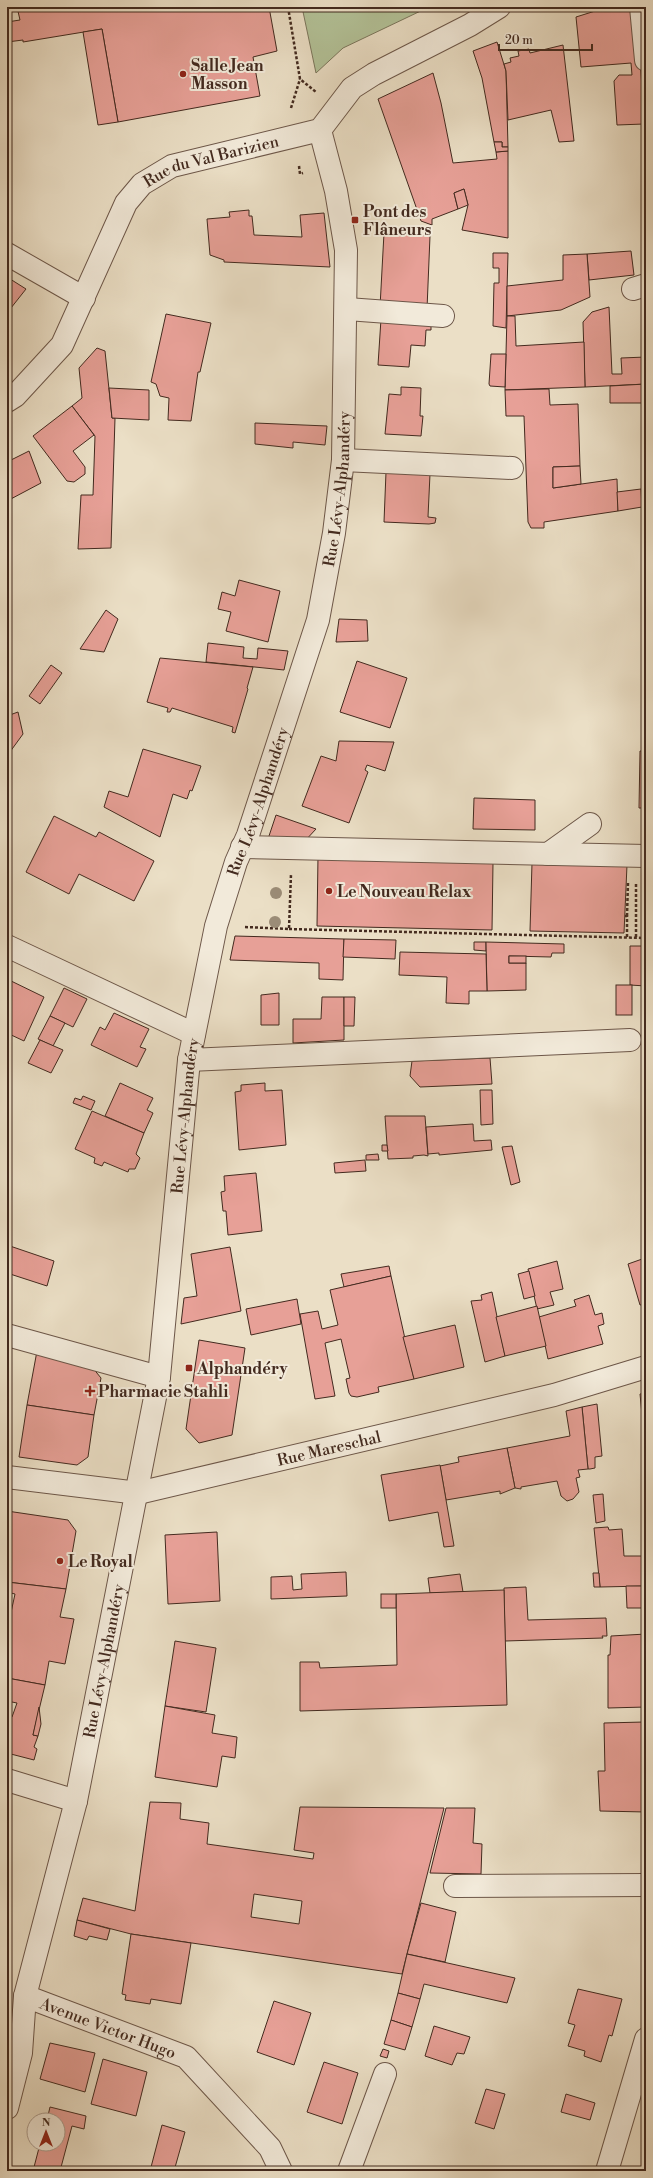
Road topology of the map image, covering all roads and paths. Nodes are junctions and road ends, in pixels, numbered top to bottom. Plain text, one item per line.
1 (288, 7) edge
2 (499, 7) edge
3 (641, 7) edge
4 (646, 60) edge
5 (319, 95) dead end
6 (320, 130) junction
7 (7, 254) edge
8 (84, 298) junction
9 (347, 310) junction
10 (443, 316) dead end
11 (7, 401) edge
12 (343, 460) junction
13 (512, 468) dead end
14 (590, 824) dead end
15 (242, 847) junction
16 (548, 854) junction
17 (291, 866) dead end
18 (641, 866) edge
19 (628, 875) dead end
20 (645, 879) edge
21 (216, 926) junction
22 (289, 929) junction
23 (627, 937) junction
24 (636, 937) junction
25 (7, 946) edge
26 (194, 1034) junction
27 (630, 1040) dead end
28 (189, 1060) junction
29 (7, 1335) edge
30 (646, 1367) edge
31 (159, 1377) junction
32 (7, 1478) edge
33 (138, 1493) junction
34 (7, 1780) edge
35 (76, 1801) junction
36 (646, 1884) edge
37 (455, 1886) dead end
38 (16, 1999) edge
39 (646, 2039) edge
40 (385, 2074) dead end
41 (7, 2108) edge
42 (281, 2171) edge
43 (349, 2171) edge
44 (607, 2171) edge

1 - 5 path
2 - 6 street
3 - 4 street
6 - 8 street, Rue du Val Barizien
6 - 9 street, Rue Lévy-Alphandéry
7 - 8 street
8 - 11 street, Rue du Val Barizien
9 - 10 street
9 - 12 street, Rue Lévy-Alphandéry
12 - 13 street
12 - 15 street, Rue Lévy-Alphandéry
14 - 16 street
15 - 16 street
15 - 21 street, Rue Lévy-Alphandéry
16 - 18 street
17 - 22 path
18 - 24 path
19 - 23 path
20 - 24 path
21 - 22 path
21 - 26 street, Rue Lévy-Alphandéry
22 - 23 path
23 - 24 path
25 - 26 street
26 - 28 street, Rue Lévy-Alphandéry
27 - 28 street
28 - 31 street, Rue Lévy-Alphandéry
29 - 31 street
30 - 33 street, Rue Mareschal
31 - 33 street, Rue Lévy-Alphandéry
32 - 33 street, Rue Mareschal
33 - 35 street, Rue Lévy-Alphandéry
34 - 35 street
35 - 38 street, Rue Lévy-Alphandéry
36 - 37 street
38 - 41 street, Rue Lévy-Alphandéry
38 - 42 street, Avenue Victor Hugo
39 - 44 street
40 - 43 street

